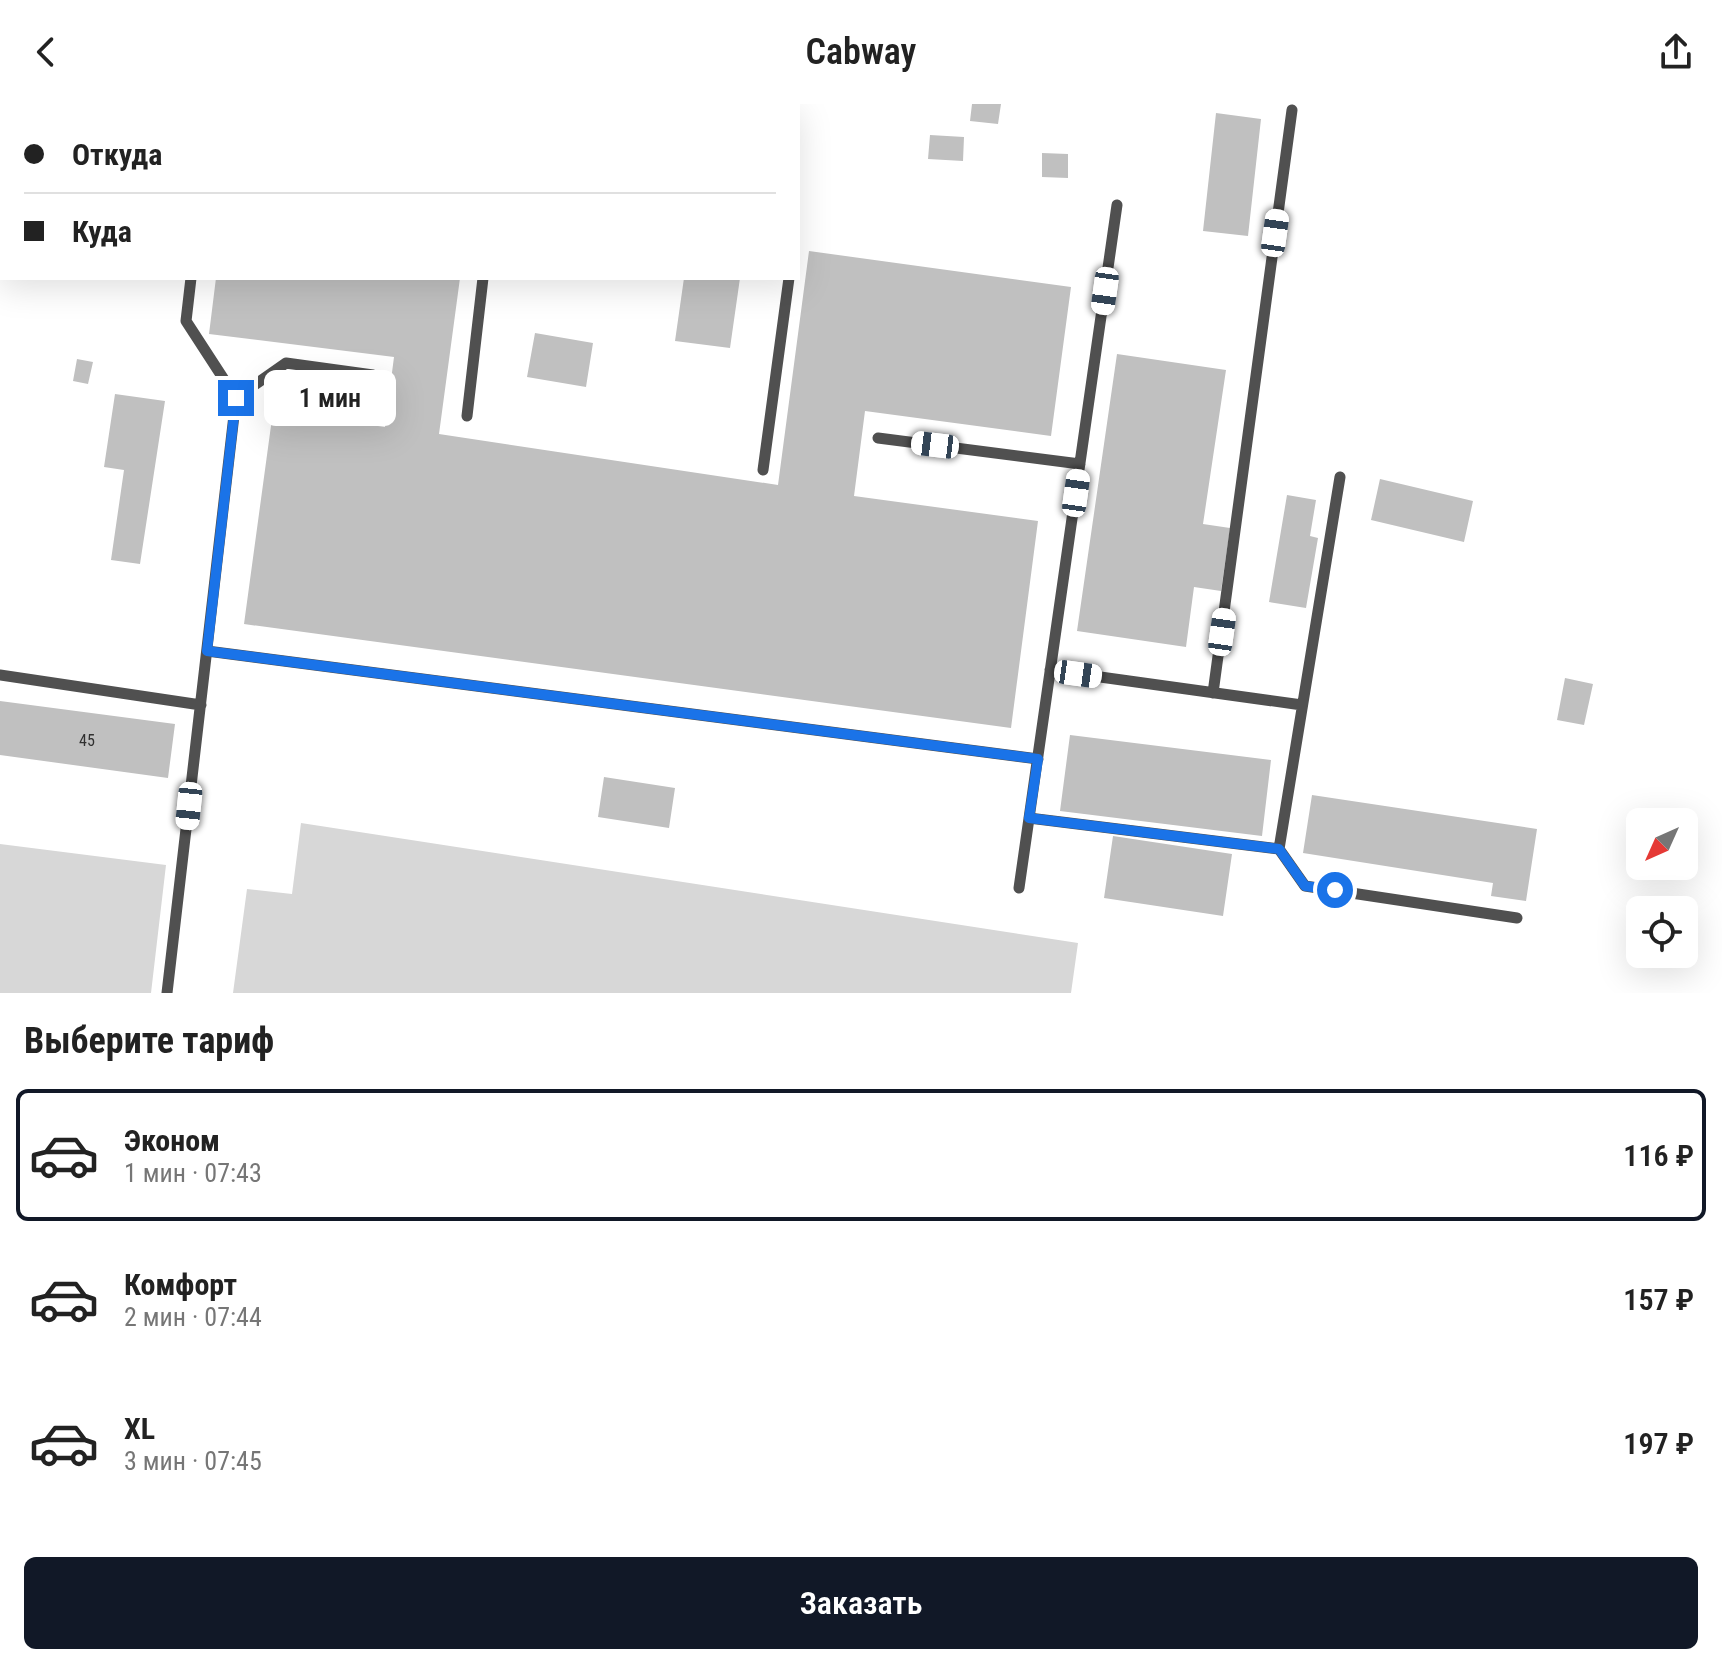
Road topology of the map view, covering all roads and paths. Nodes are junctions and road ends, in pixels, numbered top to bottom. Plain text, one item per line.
1 (1292, 110) dead end
2 (1117, 205) dead end
3 (191, 280) edge
4 (483, 280) edge
5 (789, 280) edge
6 (373, 375) dead end
7 (236, 398) junction
8 (467, 416) dead end
9 (878, 438) dead end
10 (1080, 464) junction
11 (763, 470) dead end
12 (1340, 477) dead end
13 (207, 651) junction
14 (1050, 670) junction
15 (0, 675) edge
16 (1213, 693) junction
17 (201, 705) junction
18 (1302, 705) junction
19 (1038, 759) junction
20 (1029, 818) junction
21 (1279, 849) junction
22 (1019, 888) dead end
23 (1517, 918) dead end
24 (167, 993) edge

1 - 16 lane
2 - 10 lane
3 - 7 lane
4 - 8 lane
5 - 11 lane
6 - 7 lane
7 - 13 lane
9 - 10 lane
10 - 14 lane
12 - 18 lane
13 - 17 lane
13 - 19 lane
14 - 16 lane
14 - 19 lane
15 - 17 lane
16 - 18 lane
17 - 24 lane
18 - 21 lane
19 - 20 lane
20 - 21 lane
20 - 22 lane
21 - 23 lane

